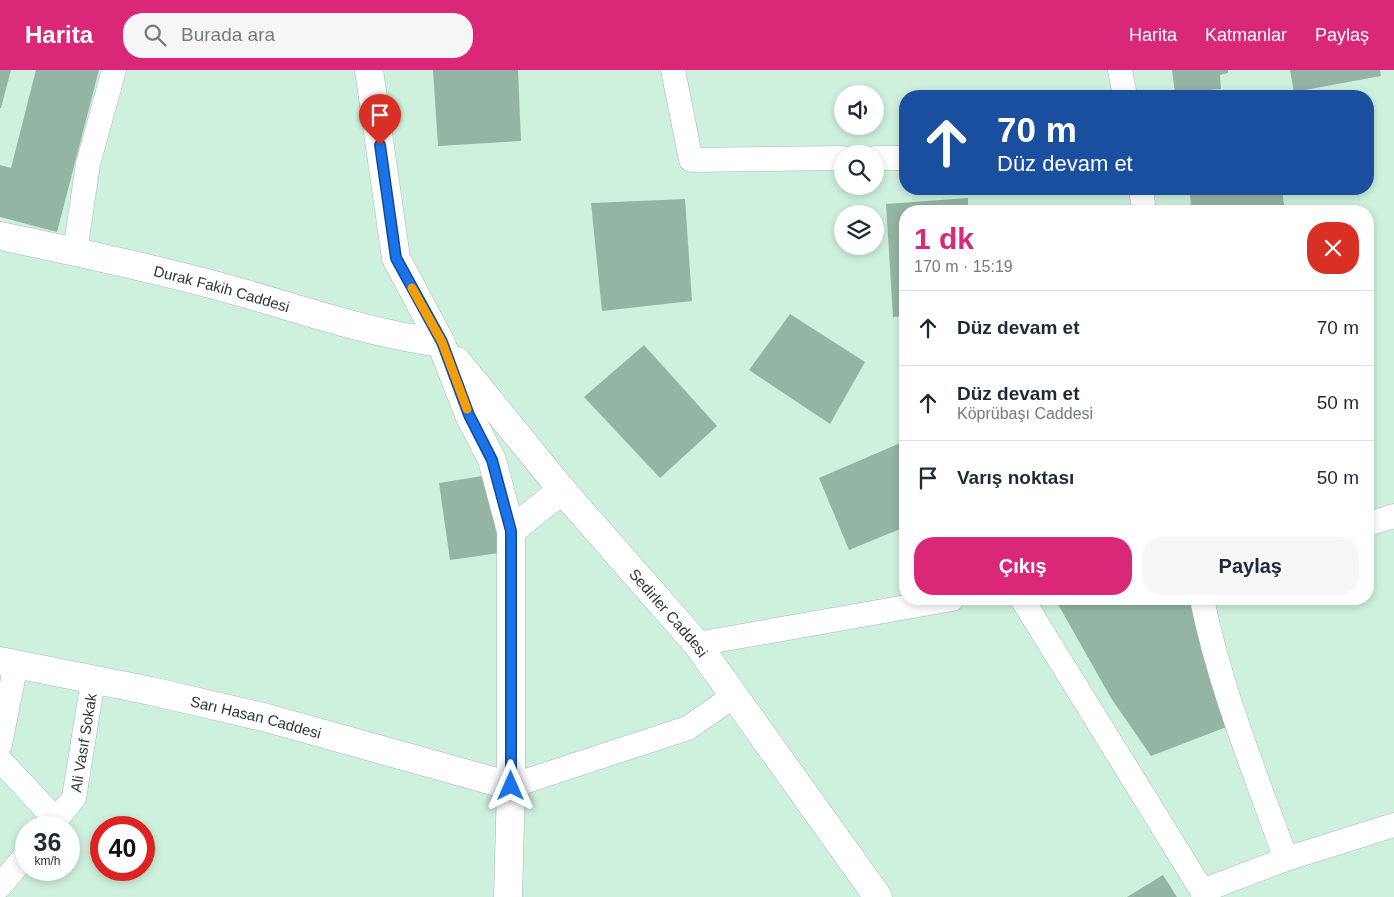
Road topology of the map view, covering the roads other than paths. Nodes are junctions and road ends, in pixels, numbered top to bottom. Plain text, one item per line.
1 (114, 70) edge
2 (369, 70) edge
3 (673, 70) edge
4 (1120, 70) edge
5 (1124, 90) edge
6 (834, 158) edge
7 (884, 158) edge
8 (899, 158) edge
9 (0, 236) edge
10 (75, 252) junction
11 (442, 342) junction
12 (562, 490) junction
13 (1394, 516) edge
14 (1374, 522) edge
15 (511, 531) junction
16 (918, 605) edge
17 (1026, 605) edge
18 (1203, 605) edge
19 (697, 644) junction
20 (8, 663) edge
21 (93, 680) junction
22 (735, 696) junction
23 (0, 744) edge
24 (0, 760) edge
25 (511, 786) junction
26 (46, 816) edge
27 (59, 816) edge
28 (1394, 825) edge
29 (1286, 859) junction
30 (15, 868) edge
31 (0, 886) edge
32 (1204, 894) edge
33 (508, 897) edge
34 (878, 897) edge

1 - 10 street
2 - 11 street
3 - 6 street
4 - 5 street
7 - 8 street
9 - 10 street, Durak Fakih Caddesi
10 - 11 street, Durak Fakih Caddesi
11 - 12 street, Sedirler Caddesi
11 - 15 street
12 - 15 street
12 - 19 street, Sedirler Caddesi
13 - 14 street
15 - 25 street
16 - 19 street
17 - 32 street
18 - 29 street
19 - 22 street, Sedirler Caddesi
20 - 21 street, Sarı Hasan Caddesi
20 - 23 street
21 - 25 street, Sarı Hasan Caddesi
21 - 27 street, Ali Vasıf Sokak
22 - 25 street
22 - 34 street, Sedirler Caddesi
24 - 26 street
25 - 33 street
28 - 29 street
29 - 32 street
30 - 31 street

